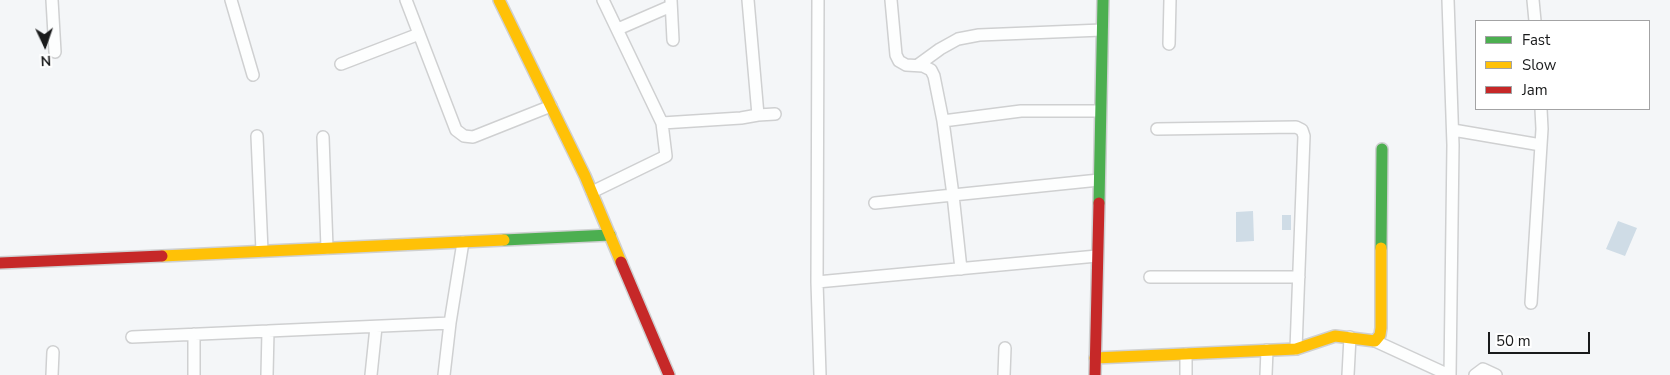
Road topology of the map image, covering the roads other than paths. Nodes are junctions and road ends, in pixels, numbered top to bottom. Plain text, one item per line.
1 (52, 0) edge
2 (231, 0) edge
3 (406, 0) edge
4 (499, 0) edge
5 (603, 0) edge
6 (748, 0) edge
7 (818, 0) edge
8 (891, 0) edge
9 (1103, 0) edge
10 (1170, 0) edge
11 (1448, 0) edge
12 (1533, 0) edge
13 (671, 3) edge
14 (1535, 20) edge
15 (618, 29) junction
16 (1102, 30) junction
17 (419, 34) junction
18 (673, 40) dead end
19 (1169, 44) dead end
20 (55, 52) dead end
21 (342, 64) dead end
22 (918, 65) junction
23 (254, 75) dead end
24 (550, 106) junction
25 (1100, 110) junction
26 (1541, 110) edge
27 (775, 114) dead end
28 (758, 115) junction
29 (943, 122) junction
30 (662, 123) junction
31 (1157, 129) dead end
32 (1453, 130) junction
33 (257, 136) dead end
34 (323, 137) dead end
35 (1541, 145) junction
36 (1382, 149) dead end
37 (1099, 180) junction
38 (592, 192) junction
39 (953, 195) junction
40 (875, 203) dead end
41 (610, 235) junction
42 (463, 242) junction
43 (328, 248) junction
44 (262, 251) junction
45 (1097, 256) junction
46 (0, 263) edge
47 (960, 269) junction
48 (1150, 277) dead end
49 (1299, 277) junction
50 (817, 282) junction
51 (1531, 303) dead end
52 (450, 324) junction
53 (376, 327) junction
54 (268, 331) junction
55 (194, 334) junction
56 (132, 337) dead end
57 (1350, 337) junction
58 (1375, 341) junction
59 (1005, 348) dead end
60 (1296, 349) junction
61 (1267, 350) junction
62 (53, 352) dead end
63 (1186, 354) junction
64 (1095, 358) junction
65 (52, 375) edge
66 (194, 375) edge
67 (267, 375) edge
68 (371, 375) edge
69 (444, 375) edge
70 (669, 375) edge
71 (820, 375) edge
72 (1004, 375) edge
73 (1095, 375) edge
74 (1186, 375) edge
75 (1266, 375) edge
76 (1348, 375) edge
77 (1449, 375) edge
78 (1476, 375) edge
79 (1496, 375) edge

1 - 20 street
2 - 23 street
3 - 17 street
4 - 24 street
5 - 15 street
6 - 28 street
7 - 50 street
8 - 22 street
9 - 16 street
10 - 19 street
11 - 32 street
12 - 14 street
13 - 15 street
13 - 18 street
15 - 30 street
16 - 22 street
16 - 25 street
17 - 21 street
17 - 24 street
22 - 29 street
24 - 38 street
25 - 29 street
25 - 37 street
26 - 35 street
27 - 28 street
28 - 30 street
29 - 39 street
30 - 38 street
31 - 49 street
32 - 35 street
32 - 77 street
33 - 44 street
34 - 43 street
35 - 51 street
36 - 58 street
37 - 39 street
37 - 45 street
38 - 41 street
39 - 40 street
39 - 47 street
41 - 42 street
41 - 70 street
42 - 43 street
42 - 52 street
43 - 44 street
44 - 46 street
45 - 47 street
45 - 64 street
47 - 50 street
48 - 49 street
49 - 60 street
50 - 71 street
52 - 53 street
52 - 69 street
53 - 54 street
53 - 68 street
54 - 55 street
54 - 67 street
55 - 56 street
55 - 66 street
57 - 58 street
57 - 60 street
57 - 76 street
58 - 77 street
59 - 72 street
60 - 61 street
61 - 63 street
61 - 75 street
62 - 65 street
63 - 64 street
63 - 74 street
64 - 73 street
78 - 79 street

